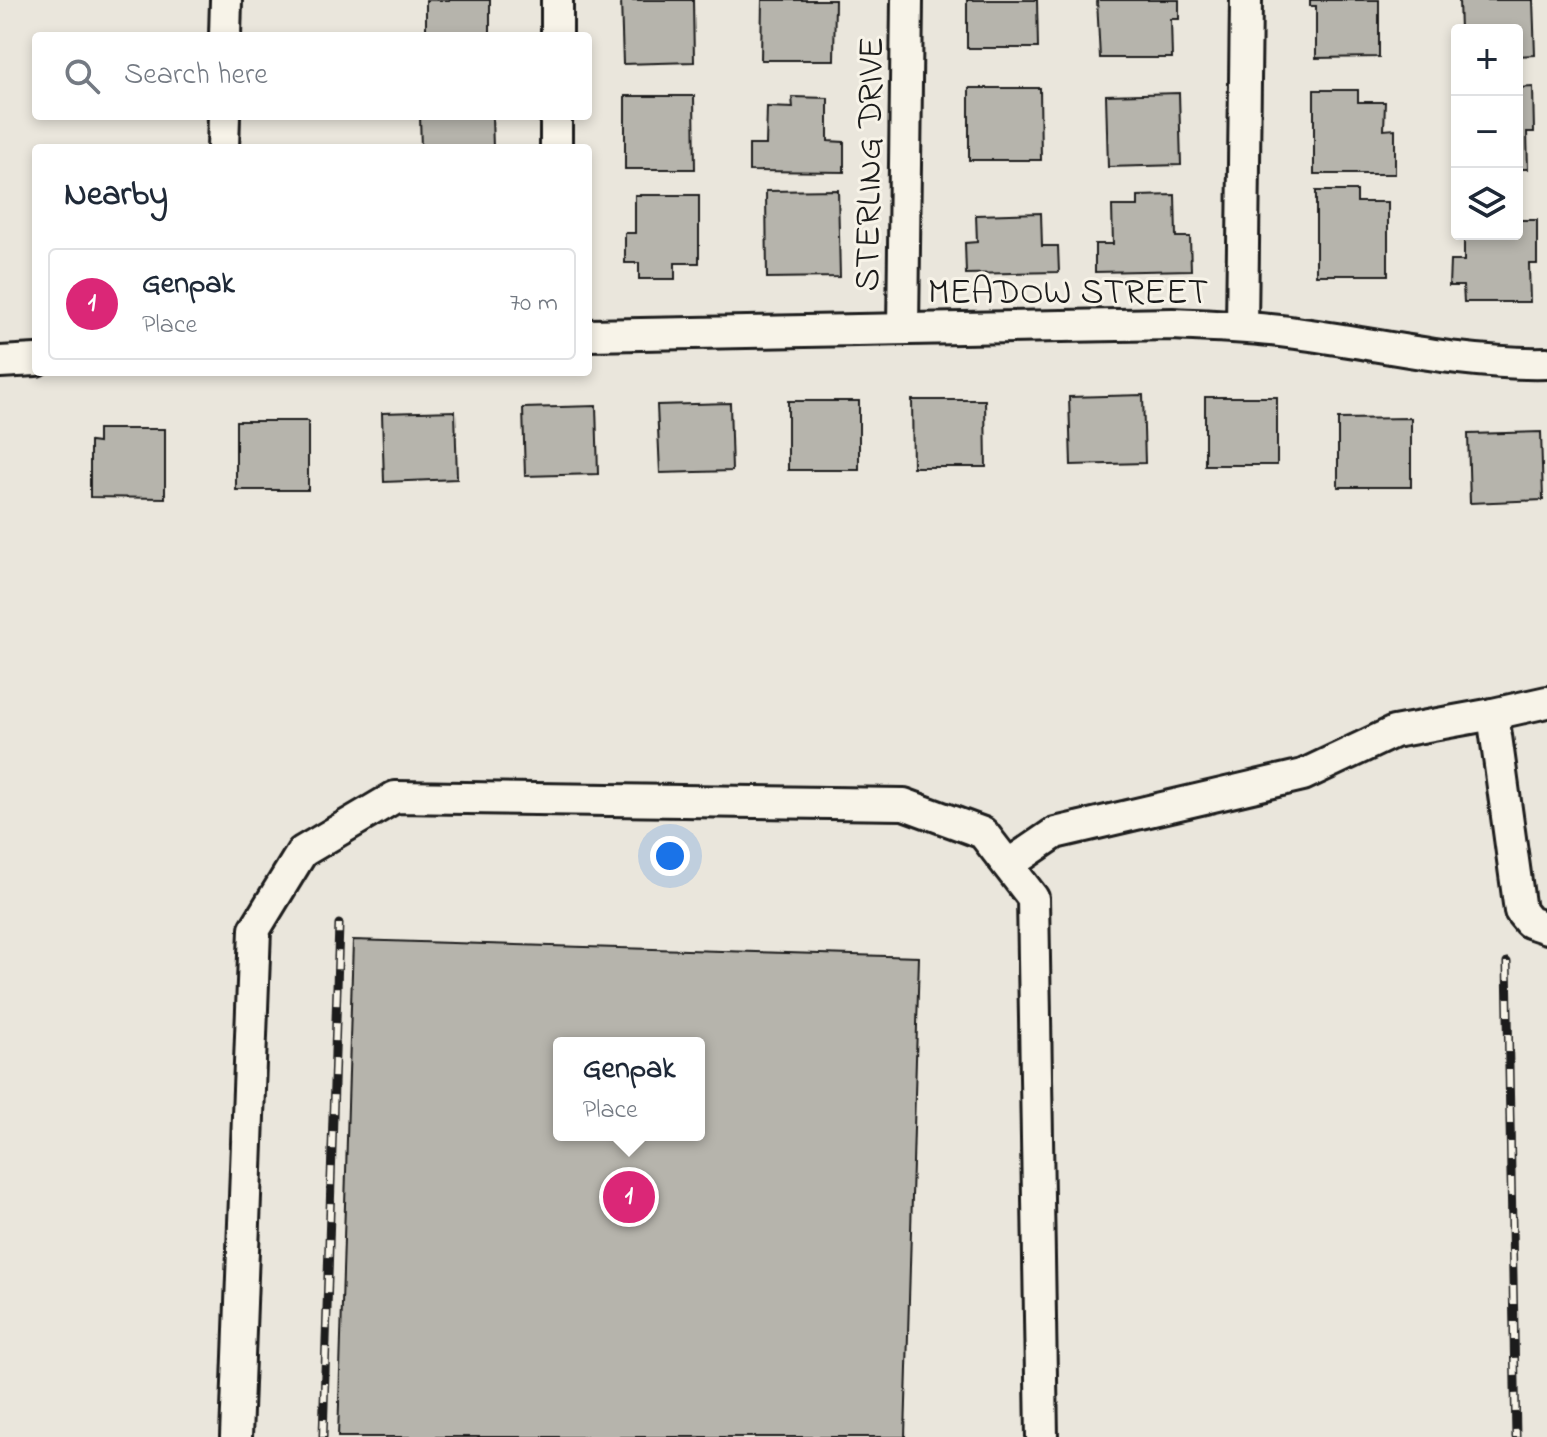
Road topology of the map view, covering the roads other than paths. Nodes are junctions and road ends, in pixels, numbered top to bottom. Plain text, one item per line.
1 (226, 0) edge
2 (557, 0) edge
3 (907, 0) edge
4 (1246, 0) edge
5 (225, 32) edge
6 (557, 32) edge
7 (224, 120) edge
8 (556, 120) edge
9 (223, 144) edge
10 (556, 144) edge
11 (1242, 327) junction
12 (903, 329) junction
13 (592, 335) edge
14 (32, 360) edge
15 (0, 362) edge
16 (1547, 363) edge
17 (1547, 702) edge
18 (1493, 714) junction
19 (1008, 865) junction
20 (1547, 928) edge
21 (236, 1437) edge
22 (1042, 1437) edge

1 - 5 street
2 - 6 street
3 - 12 street, STERLING DRIVE
4 - 11 street
7 - 9 street
8 - 10 street
11 - 12 street, MEADOW STREET
11 - 16 street, MEADOW STREET
12 - 13 street, MEADOW STREET
14 - 15 street
17 - 18 street
18 - 19 street
18 - 20 street
19 - 21 street
19 - 22 street

